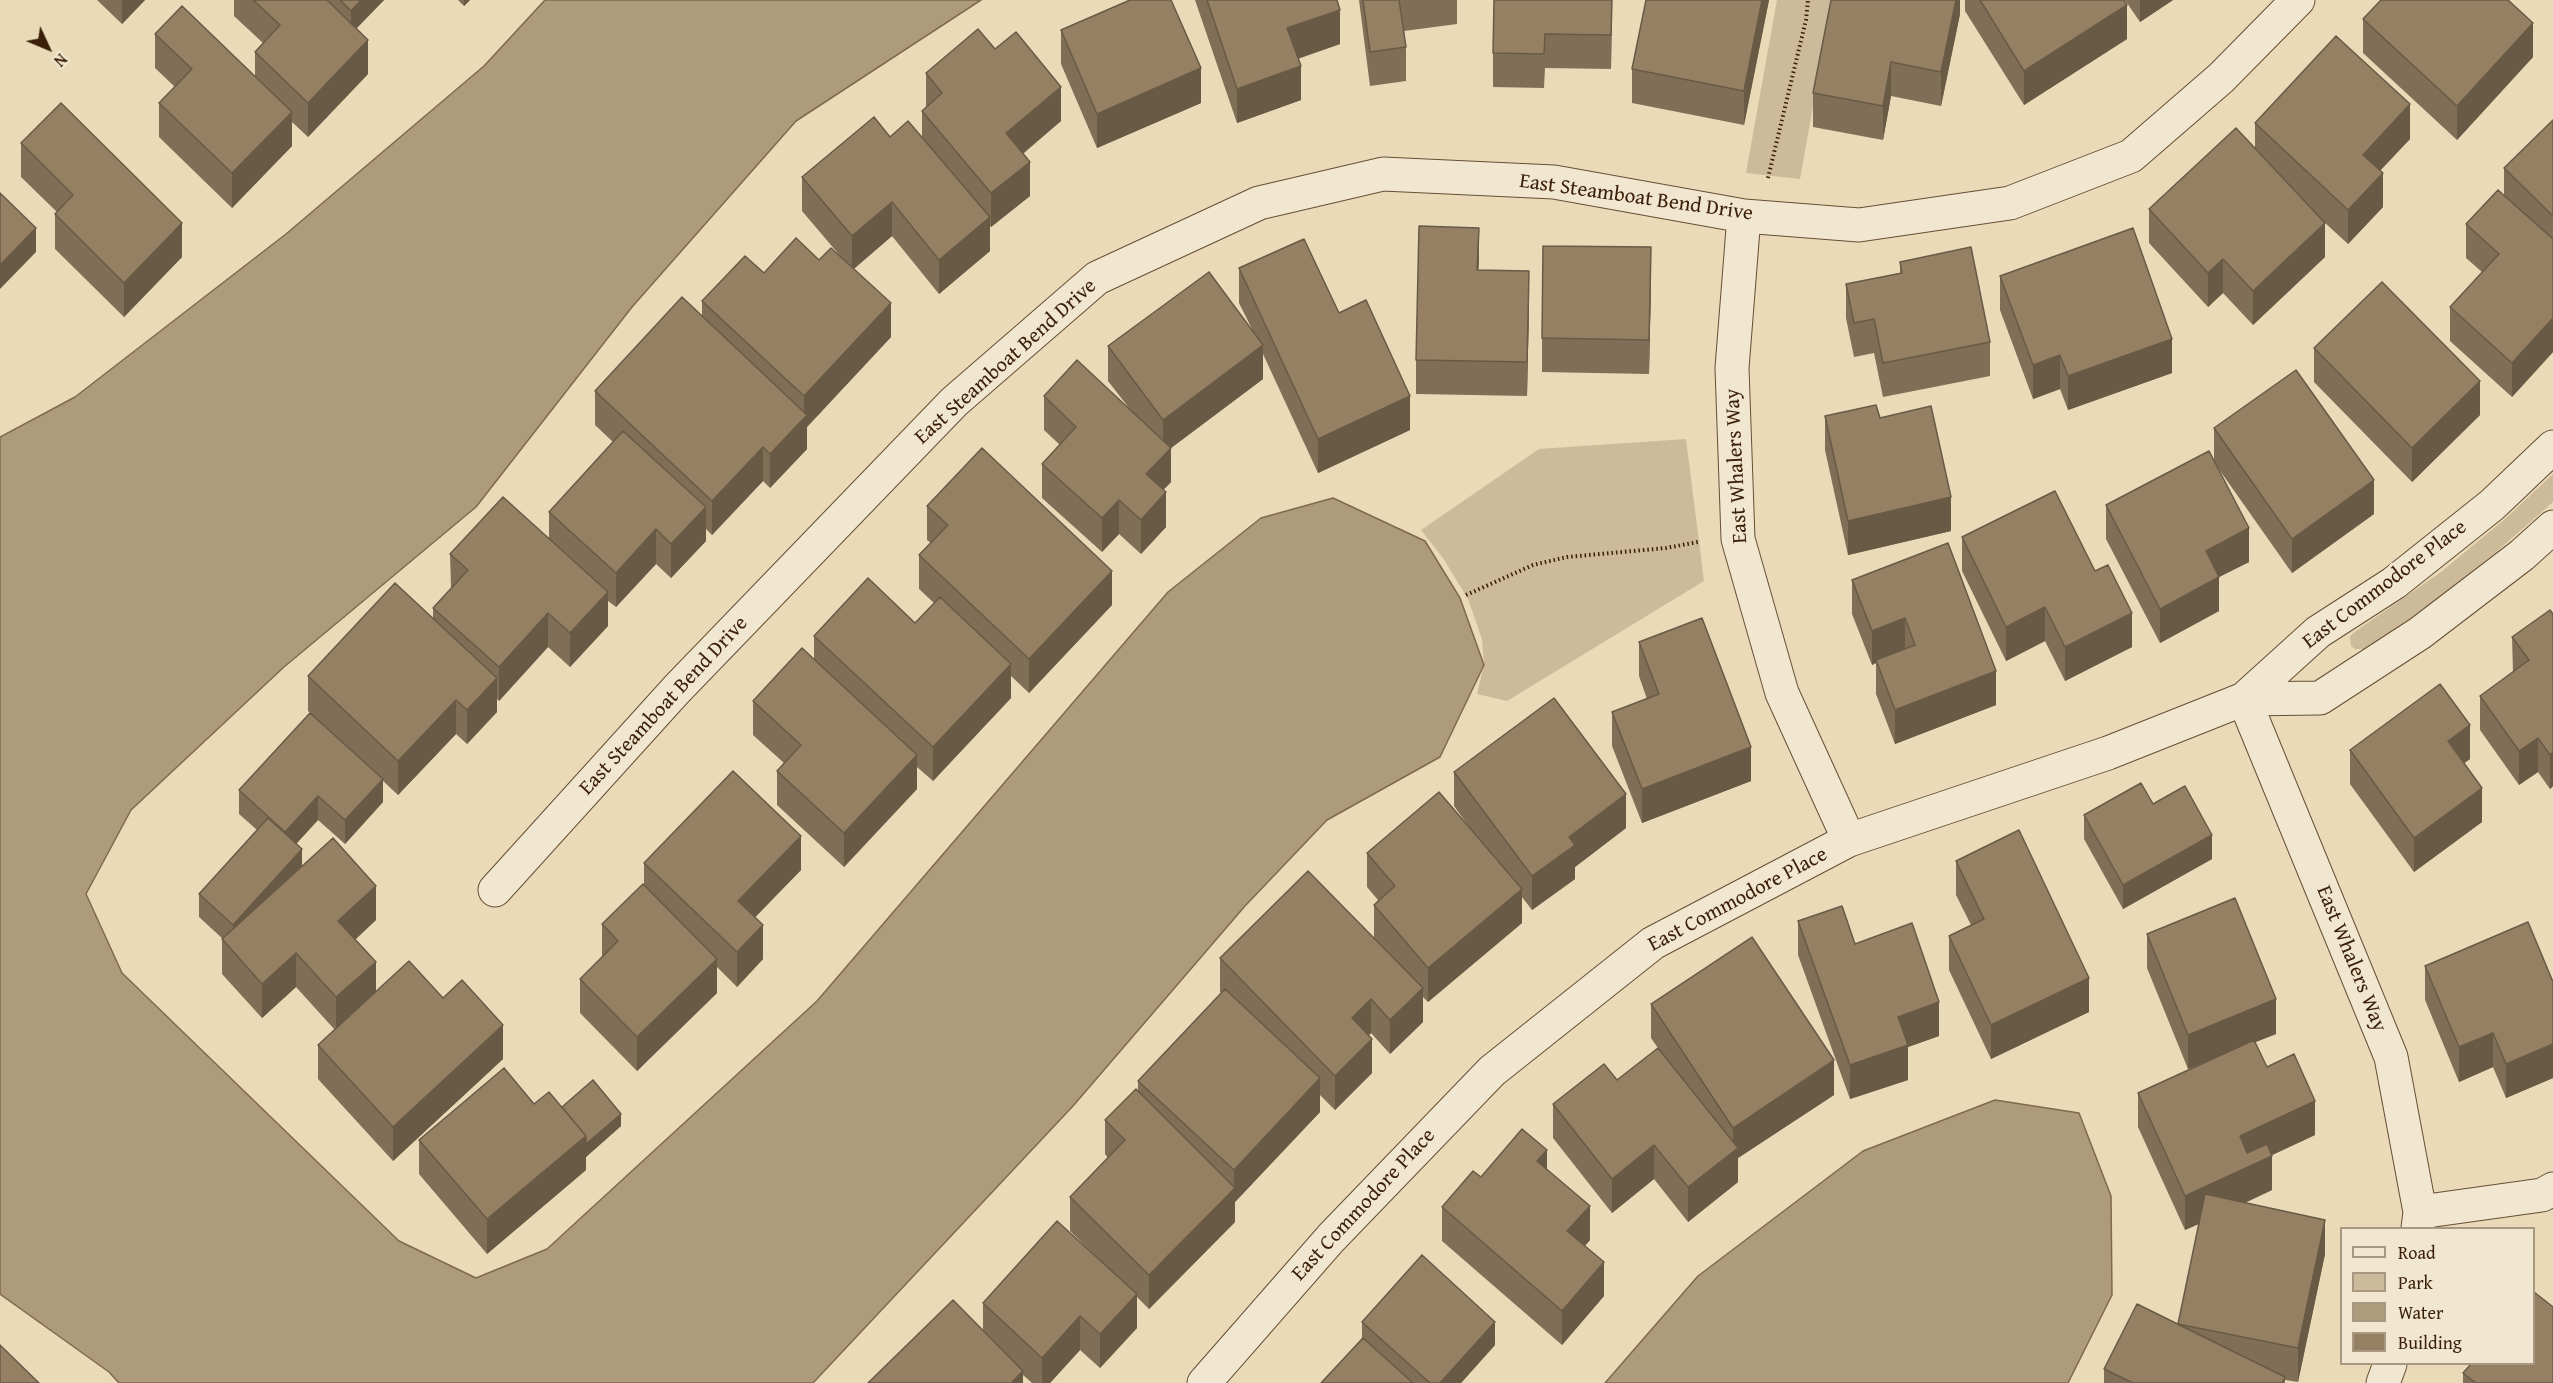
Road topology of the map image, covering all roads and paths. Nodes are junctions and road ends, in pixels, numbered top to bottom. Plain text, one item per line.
1 (1808, 0) edge
2 (2298, 0) edge
3 (1751, 216) junction
4 (2553, 447) edge
5 (2553, 527) edge
6 (1705, 541) dead end
7 (1466, 595) dead end
8 (2244, 699) junction
9 (1849, 840) junction
10 (495, 890) dead end
11 (2553, 1189) edge
12 (2419, 1220) edge
13 (2390, 1365) edge
14 (1204, 1383) edge
15 (2383, 1383) edge

1 - 3 path
2 - 3 street, East Steamboat Bend Drive
3 - 9 street, East Whalers Way
3 - 10 street, East Steamboat Bend Drive
4 - 8 street, East Commodore Place
5 - 8 street, East Commodore Place
6 - 7 path
8 - 9 street, East Commodore Place
8 - 12 street, East Whalers Way
9 - 14 street, East Commodore Place
11 - 12 street
13 - 15 street

